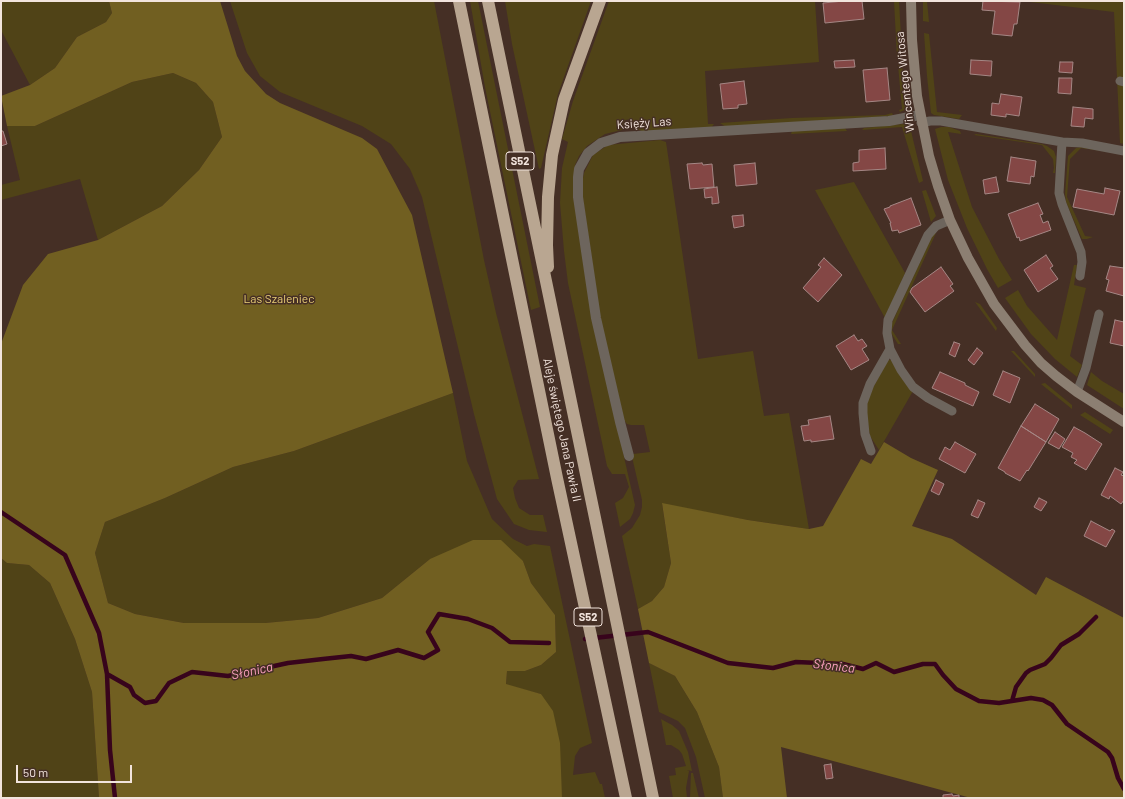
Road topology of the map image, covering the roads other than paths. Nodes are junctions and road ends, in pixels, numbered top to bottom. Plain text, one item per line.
1 (452, 1) edge
2 (459, 1) edge
3 (488, 1) edge
4 (600, 1) edge
5 (911, 1) edge
6 (472, 68) junction
7 (921, 119) junction
8 (1062, 142) junction
9 (1124, 151) edge
10 (950, 220) junction
11 (1080, 276) dead end
12 (1099, 314) dead end
13 (553, 322) junction
14 (890, 349) junction
15 (1077, 392) junction
16 (952, 411) dead end
17 (1124, 422) edge
18 (871, 451) dead end
19 (629, 456) dead end
20 (626, 798) edge
21 (653, 798) edge

1 - 6 highway
2 - 6 highway, S52
3 - 13 highway, S52
4 - 13 highway
5 - 7 street, Wincentego Witosa
6 - 20 highway, Aleje świętego Jana Pawła II / S52
7 - 8 lane
7 - 10 street, Wincentego Witosa
7 - 19 street, Księży Las
8 - 9 lane
8 - 11 lane
10 - 14 lane
10 - 15 street, Wincentego Witosa
12 - 15 lane
13 - 21 highway, Aleje świętego Jana Pawła II / S52
14 - 16 lane
14 - 18 lane
15 - 17 street, Wincentego Witosa

